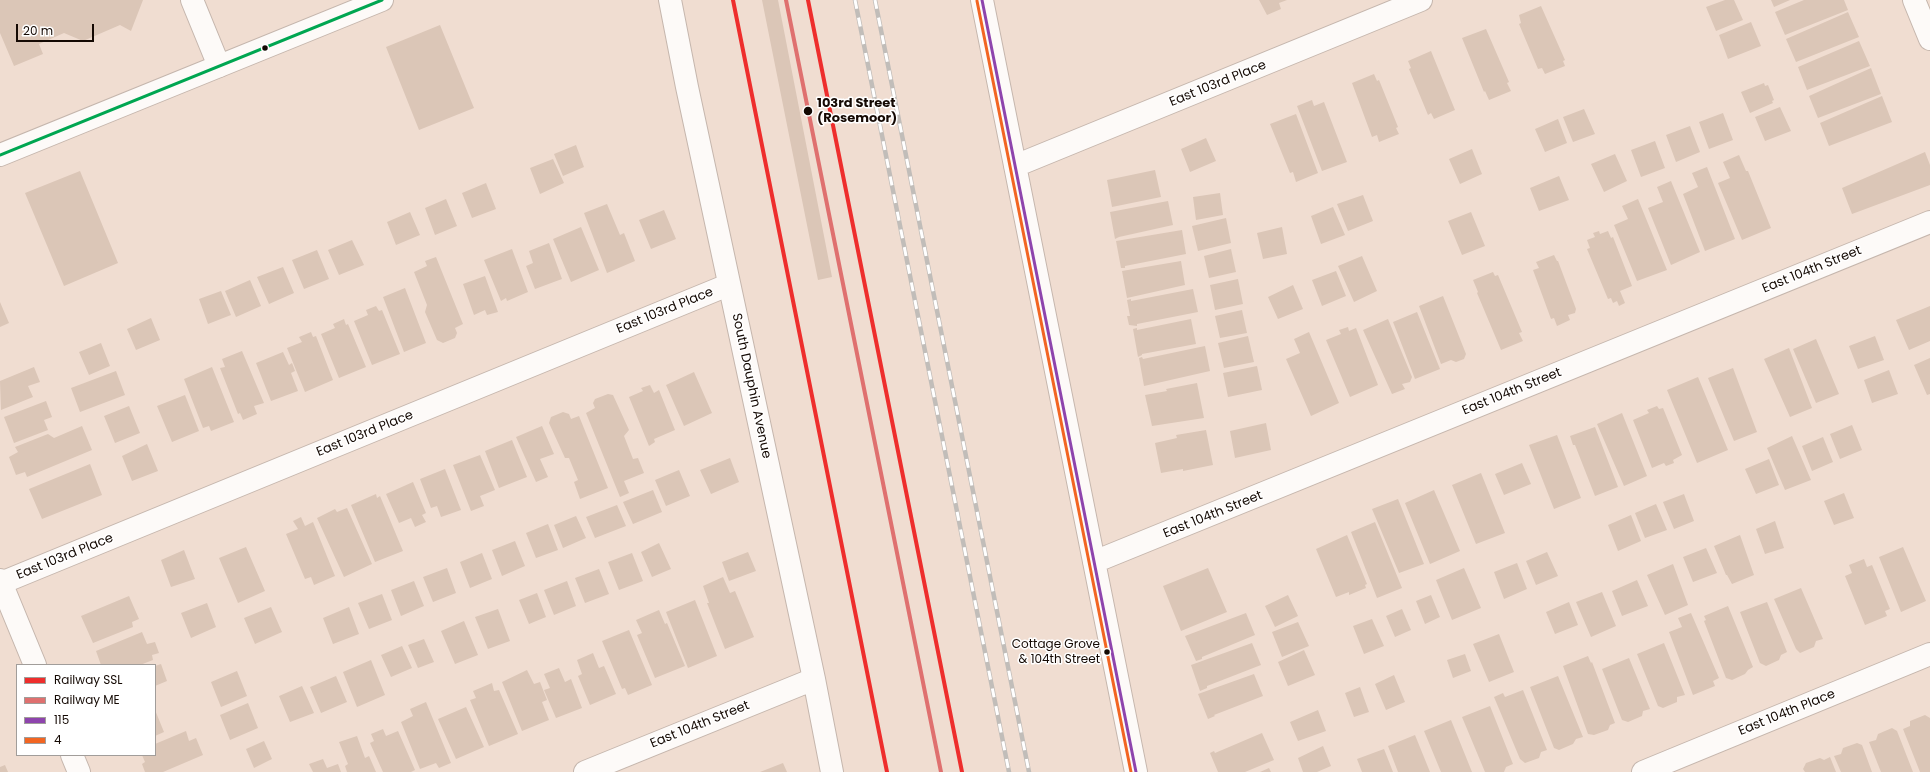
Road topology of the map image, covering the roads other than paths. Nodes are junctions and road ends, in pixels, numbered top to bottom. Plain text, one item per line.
1 (192, 0) edge
2 (382, 0) edge
3 (670, 0) edge
4 (982, 0) edge
5 (1421, 0) edge
6 (1914, 0) edge
7 (1930, 39) edge
8 (219, 66) junction
9 (0, 155) edge
10 (1015, 166) junction
11 (1930, 222) edge
12 (728, 285) junction
13 (1094, 562) junction
14 (1, 581) edge
15 (1930, 654) edge
16 (35, 664) edge
17 (814, 679) junction
18 (72, 756) edge
19 (79, 772) edge
20 (585, 772) edge
21 (832, 772) edge
22 (1136, 772) edge
23 (1643, 772) edge

1 - 8 street
2 - 8 street
3 - 12 street, South Dauphin Avenue
4 - 10 street
5 - 10 street, East 103rd Place
6 - 7 street
8 - 9 street
10 - 13 street
11 - 13 street, East 104th Street
12 - 14 street, East 103rd Place
12 - 17 street, South Dauphin Avenue
13 - 22 street
14 - 16 street
15 - 23 street, East 104th Place
17 - 20 street, East 104th Street
17 - 21 street, South Dauphin Avenue
18 - 19 street

